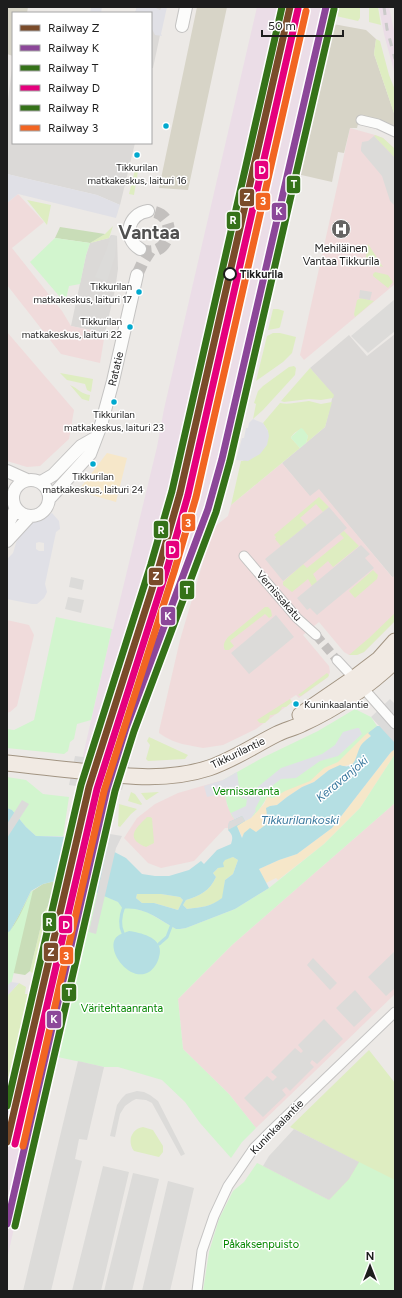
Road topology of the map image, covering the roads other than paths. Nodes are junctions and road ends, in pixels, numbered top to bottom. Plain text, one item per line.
1 (186, 7) edge
2 (182, 26) dead end
3 (361, 120) dead end
4 (395, 132) edge
5 (148, 211) dead end
6 (136, 250) dead end
7 (137, 275) tunnel mouth
8 (95, 438) junction
9 (7, 471) edge
10 (27, 480) junction
11 (41, 482) junction
12 (11, 488) edge
13 (50, 498) junction
14 (16, 508) junction
15 (30, 516) junction
16 (7, 526) edge
17 (7, 541) edge
18 (244, 556) dead end
19 (316, 635) tunnel mouth
20 (395, 641) edge
21 (337, 660) tunnel mouth
22 (395, 661) edge
23 (359, 683) junction
24 (395, 724) edge
25 (7, 763) edge
26 (395, 1012) edge
27 (197, 1291) edge

1 - 2 street
3 - 4 street
5 - 6 street
7 - 8 street, Ratatie
8 - 11 street
8 - 13 street, Ratatie
9 - 10 street
10 - 11 street
10 - 12 street
11 - 13 street
12 - 14 street
13 - 15 street
14 - 15 street
14 - 16 street
15 - 17 street
18 - 19 street, Vernissakatu
20 - 23 main road, Tikkurilantie
21 - 23 street
22 - 23 main road, Tikkurilantie
23 - 24 street
23 - 25 main road, Tikkurilantie
26 - 27 street, Kuninkaalantie

